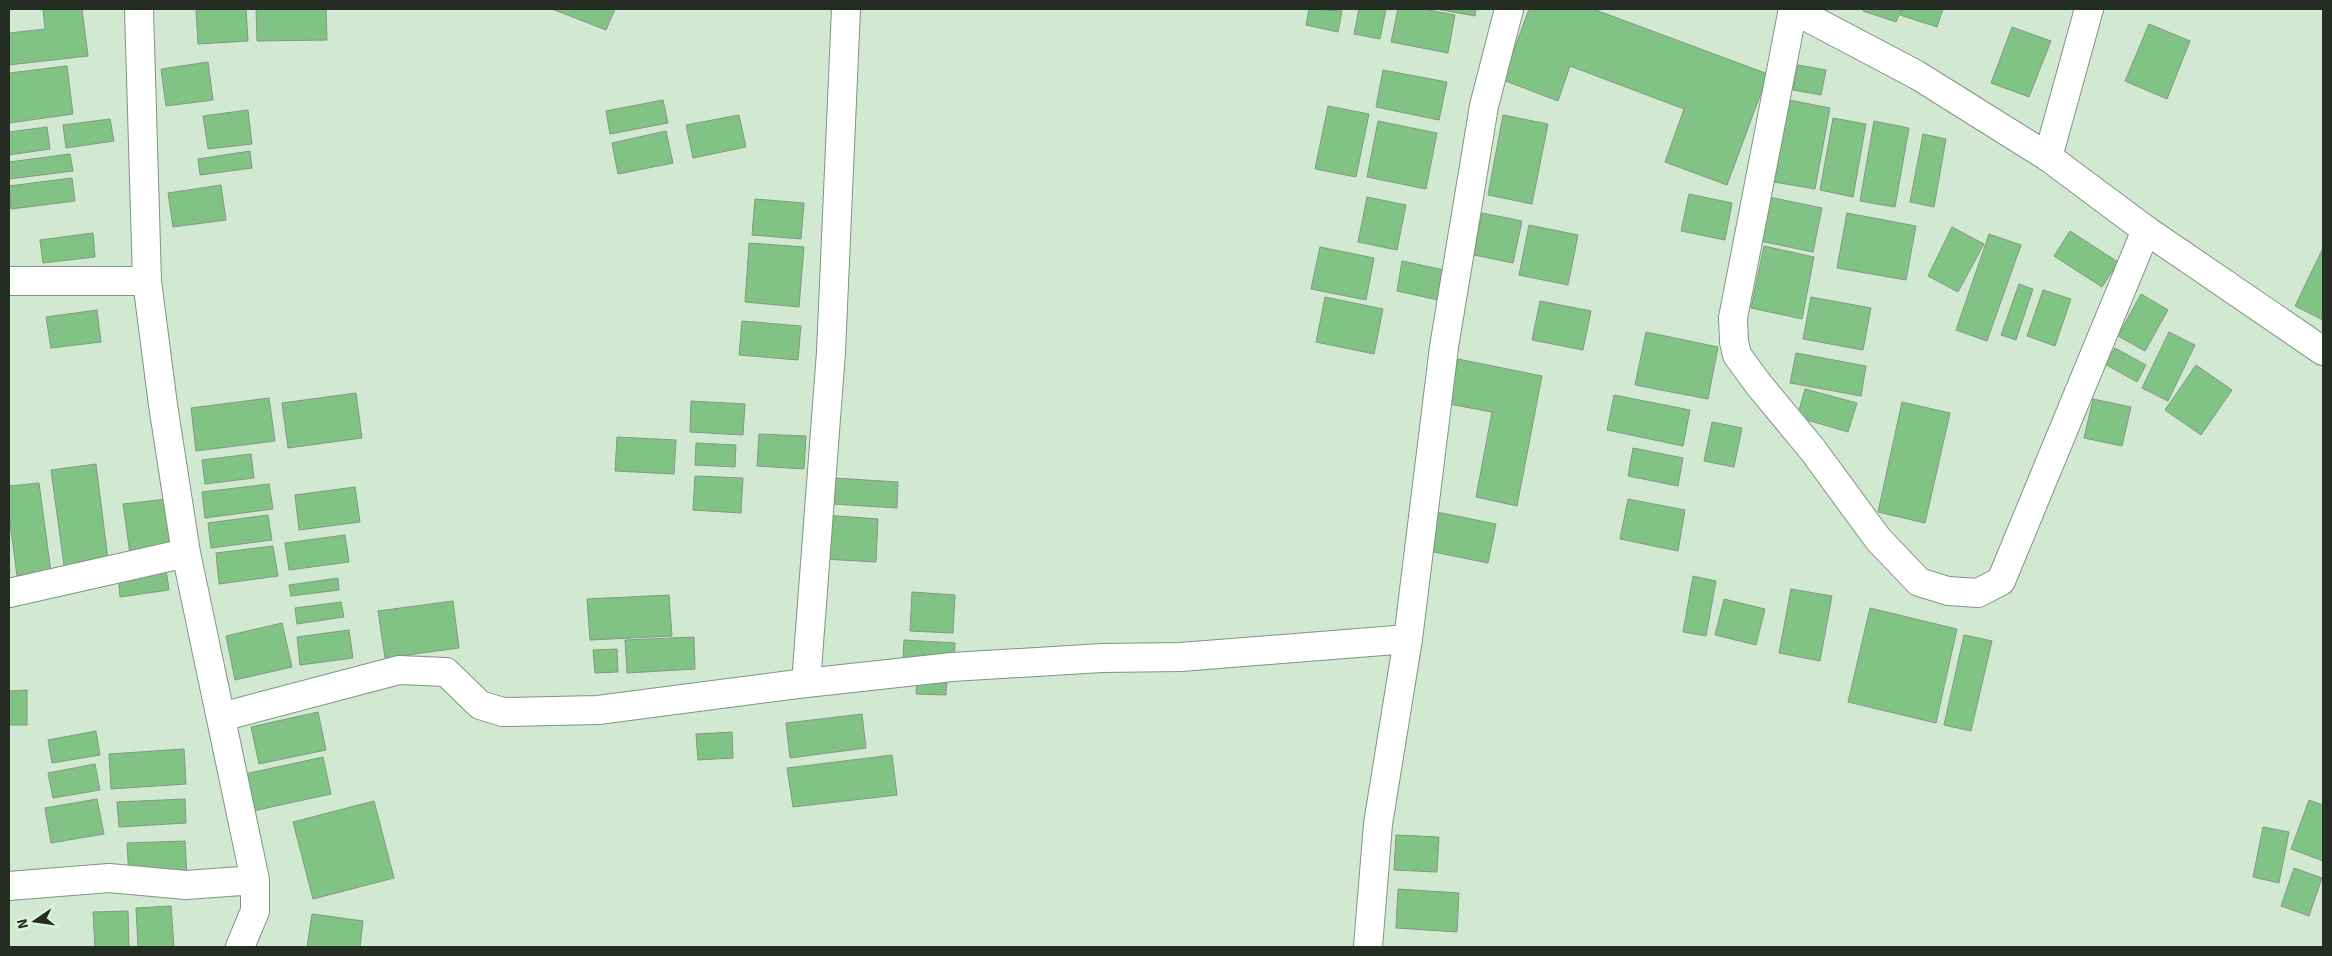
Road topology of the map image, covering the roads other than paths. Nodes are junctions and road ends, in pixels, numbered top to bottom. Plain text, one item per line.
1 (139, 9) edge
2 (846, 9) edge
3 (1509, 9) edge
4 (1792, 9) edge
5 (2089, 9) edge
6 (2048, 156) junction
7 (2146, 230) junction
8 (9, 281) edge
9 (147, 281) junction
10 (2323, 351) edge
11 (186, 553) junction
12 (9, 593) edge
13 (1408, 639) junction
14 (806, 683) junction
15 (221, 717) junction
16 (255, 880) junction
17 (9, 886) edge
18 (240, 947) edge
19 (1368, 947) edge

1 - 9 street
2 - 14 street
3 - 13 street
4 - 6 street
4 - 7 street
5 - 6 street
6 - 7 street
7 - 10 street
8 - 9 street
9 - 11 street
11 - 12 street
11 - 15 street
13 - 14 street
13 - 19 street
14 - 15 street
15 - 16 street
16 - 17 street
16 - 18 street

